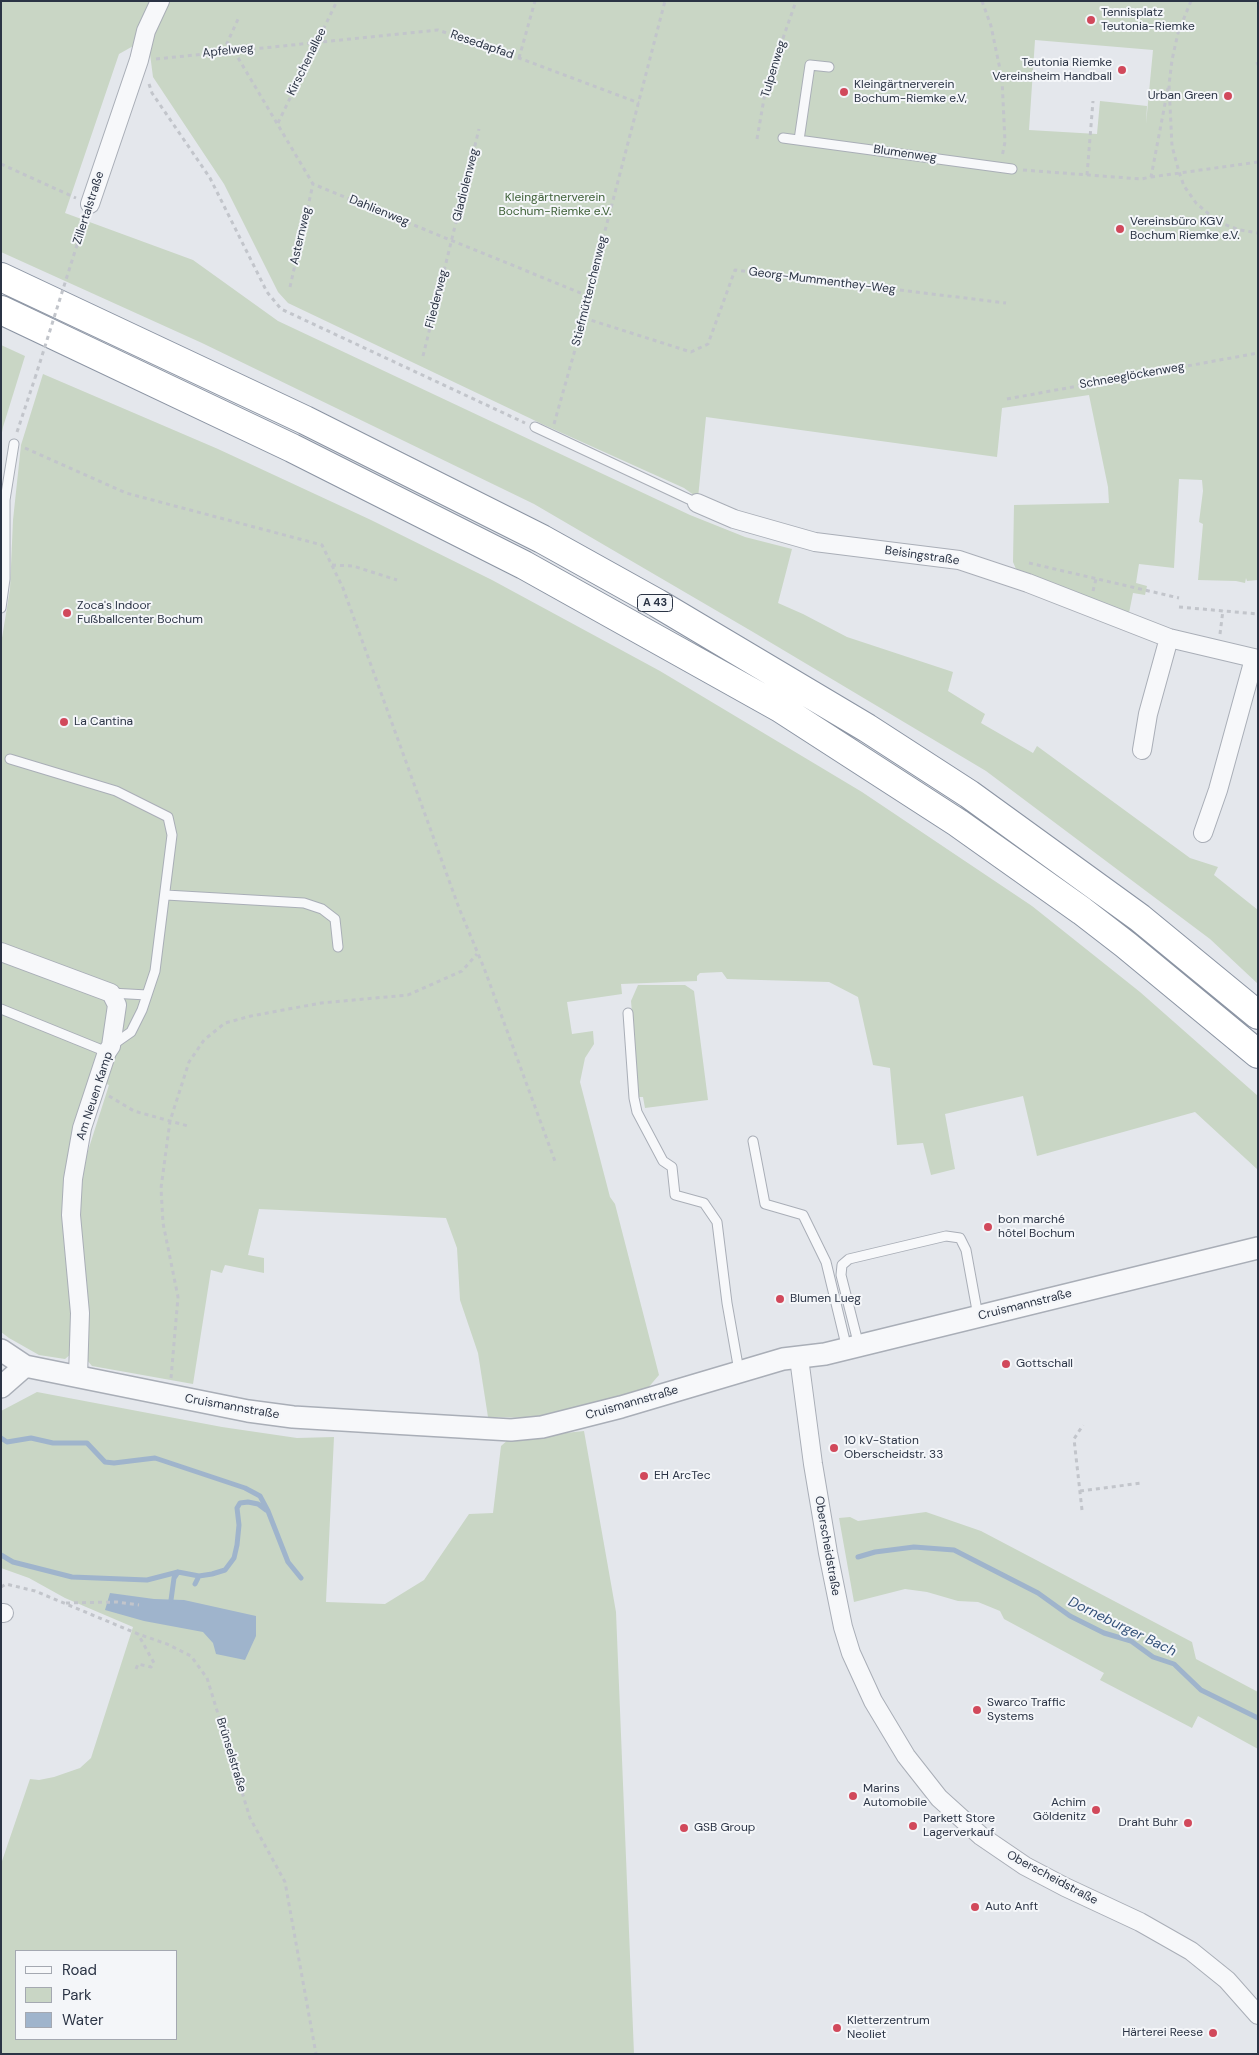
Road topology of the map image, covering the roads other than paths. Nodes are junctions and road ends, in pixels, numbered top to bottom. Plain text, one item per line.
1 (160, 1) edge
2 (829, 67) dead end
3 (783, 138) dead end
4 (798, 140) junction
5 (1012, 169) road end
6 (90, 204) road end
7 (1, 277) edge
8 (1, 310) edge
9 (535, 428) road end
10 (14, 444) road end
11 (697, 503) joint
12 (1, 608) edge
13 (1169, 638) junction
14 (1256, 659) edge
15 (1142, 750) dead end
16 (10, 759) dead end
17 (1203, 833) dead end
18 (166, 895) junction
19 (338, 947) dead end
20 (1, 952) edge
21 (111, 993) junction
22 (147, 995) junction
23 (1, 1009) edge
24 (628, 1013) dead end
25 (1258, 1015) edge
26 (109, 1049) junction
27 (1258, 1054) edge
28 (753, 1141) dead end
29 (1258, 1248) edge
30 (978, 1317) junction
31 (853, 1348) junction
32 (1, 1350) edge
33 (799, 1358) junction
34 (25, 1366) junction
35 (739, 1371) junction
36 (78, 1377) junction
37 (1, 1387) edge
38 (1258, 2015) edge

1 - 6 street, Zillertalstraße
2 - 4 lane
3 - 4 lane, Blumenweg
4 - 5 lane, Blumenweg
7 - 25 highway, A 43
8 - 27 highway, A 43
9 - 11 lane
10 - 12 lane
11 - 13 street, Beisingstraße
13 - 14 street, Beisingstraße
13 - 15 street
14 - 17 street, Beisingstraße
16 - 18 lane
18 - 19 lane
18 - 22 lane
20 - 21 street
21 - 22 lane
21 - 26 street, Am Neuen Kamp
22 - 26 lane
23 - 26 lane
24 - 35 lane
26 - 36 street, Am Neuen Kamp
28 - 31 lane
29 - 30 street, Cruismannstraße
30 - 31 street, Cruismannstraße
30 - 31 lane
31 - 33 street, Cruismannstraße
32 - 34 street, Cruismannstraße
33 - 35 street, Cruismannstraße
33 - 38 street, Oberscheidstraße
34 - 36 street, Cruismannstraße
34 - 37 street
35 - 36 street, Cruismannstraße

